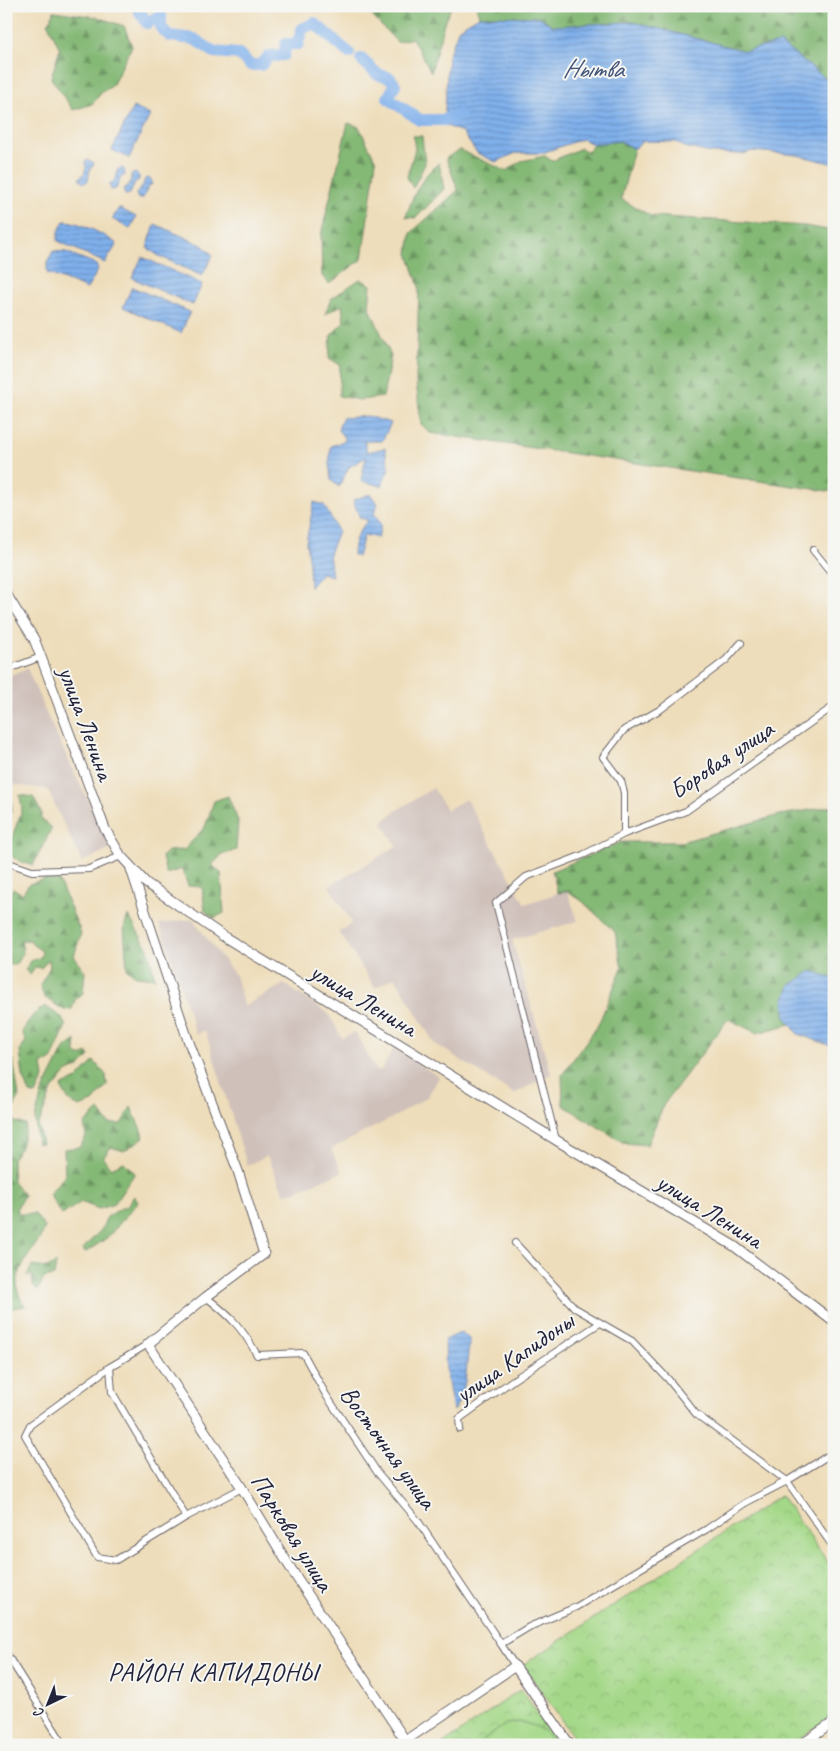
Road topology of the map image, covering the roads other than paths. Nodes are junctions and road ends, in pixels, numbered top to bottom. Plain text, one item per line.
1 (813, 550) dead end
2 (834, 576) edge
3 (6, 594) edge
4 (741, 643) dead end
5 (41, 657) junction
6 (6, 670) edge
7 (834, 706) edge
8 (624, 834) junction
9 (121, 856) junction
10 (6, 862) edge
11 (130, 866) junction
12 (556, 1140) junction
13 (515, 1243) dead end
14 (206, 1297) junction
15 (834, 1322) edge
16 (600, 1323) junction
17 (148, 1344) junction
18 (110, 1368) junction
19 (460, 1429) dead end
20 (834, 1452) edge
21 (787, 1481) junction
22 (242, 1488) junction
23 (186, 1517) junction
24 (834, 1548) edge
25 (501, 1644) junction
26 (6, 1653) edge
27 (515, 1666) junction
28 (834, 1722) edge
29 (402, 1743) edge
30 (64, 1745) edge
31 (570, 1745) edge
32 (801, 1745) edge

1 - 2 street
3 - 5 street, улица Ленина
4 - 8 street
5 - 6 street
5 - 9 street, улица Ленина
7 - 8 street, Боровая улица
8 - 12 street, Боровая улица
9 - 10 street
9 - 11 street, улица Ленина
11 - 12 street, улица Ленина
11 - 14 street
12 - 15 street, улица Ленина
13 - 16 street
14 - 17 street
14 - 25 street, Восточная улица
16 - 19 street, улица Капидоны
16 - 21 street
17 - 18 street
17 - 22 street, Парковая улица
18 - 23 street
18 - 23 street
20 - 21 street
21 - 24 street
21 - 25 street
22 - 23 street
22 - 29 street, Парковая улица
25 - 27 street, Восточная улица
26 - 30 street
27 - 29 street
27 - 31 street
28 - 32 street

